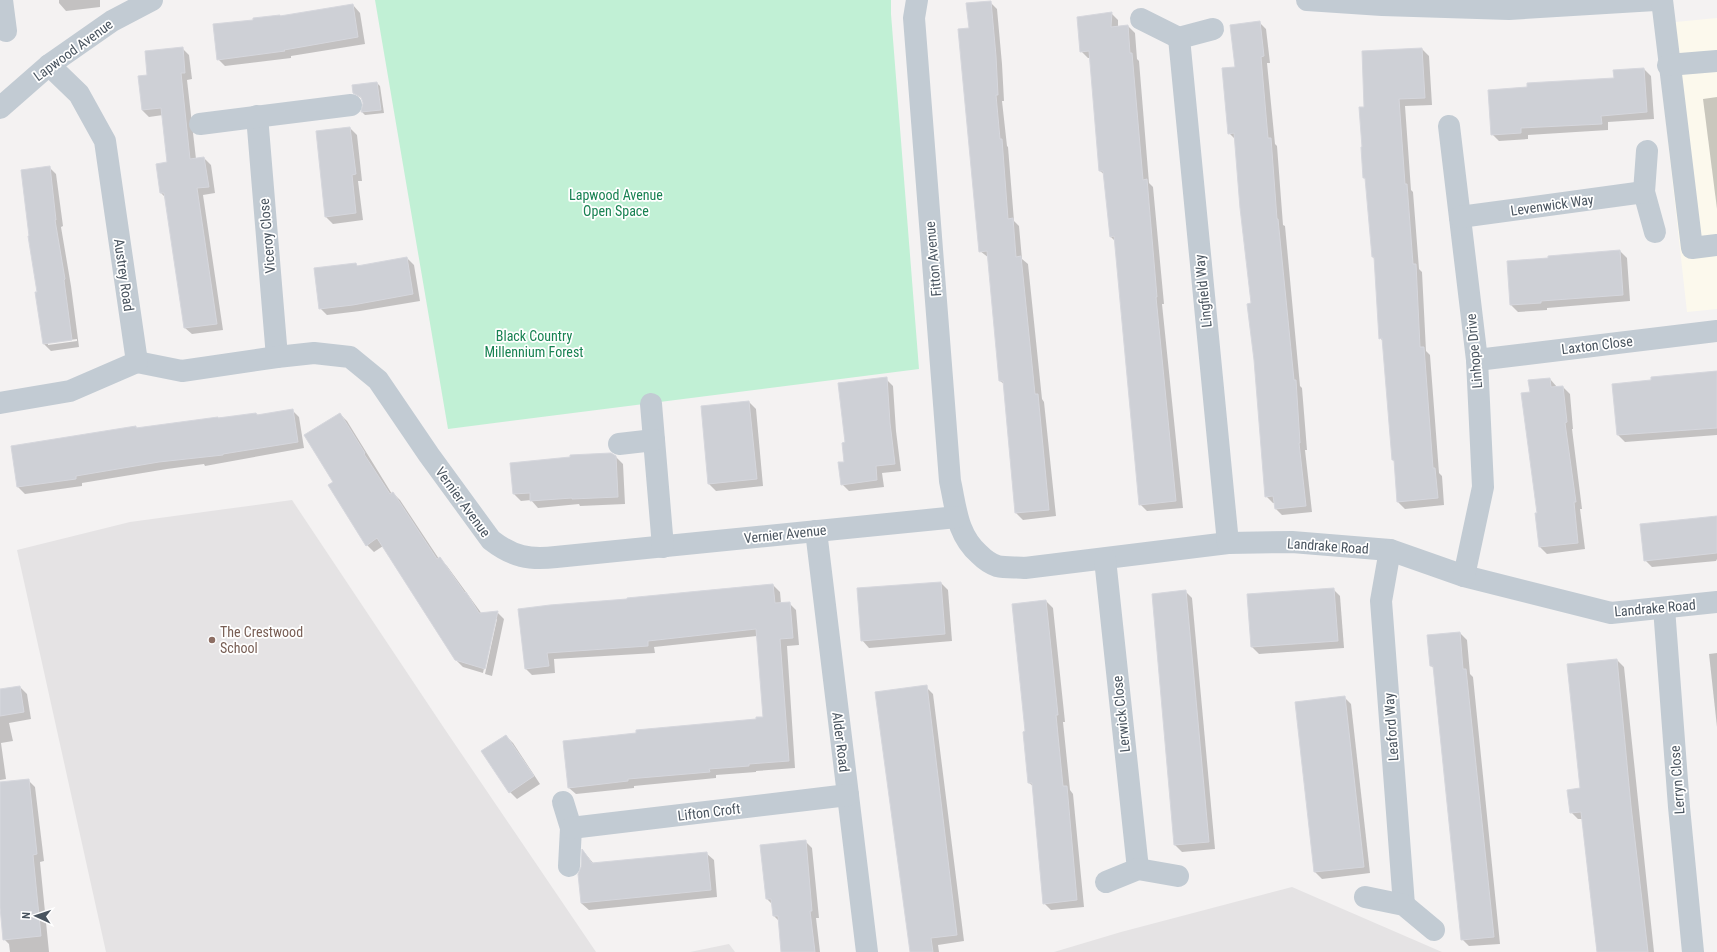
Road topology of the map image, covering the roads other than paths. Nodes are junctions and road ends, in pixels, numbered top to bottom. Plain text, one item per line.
1 (2, 0) edge
2 (152, 0) edge
3 (917, 0) edge
4 (1307, 0) edge
5 (1655, 0) edge
6 (1662, 0) edge
7 (1510, 4) edge
8 (1141, 19) dead end
9 (1213, 29) dead end
10 (6, 31) dead end
11 (1179, 38) junction
12 (1717, 61) edge
13 (49, 65) junction
14 (1668, 65) junction
15 (351, 105) dead end
16 (0, 108) edge
17 (257, 116) junction
18 (200, 124) dead end
19 (1449, 126) dead end
20 (1647, 151) dead end
21 (1644, 192) junction
22 (1460, 218) junction
23 (1655, 232) dead end
24 (1717, 245) edge
25 (1717, 331) edge
26 (277, 357) junction
27 (1477, 360) junction
28 (136, 362) junction
29 (0, 403) edge
30 (651, 404) dead end
31 (654, 440) junction
32 (619, 444) dead end
33 (957, 517) junction
34 (816, 531) junction
35 (1228, 543) junction
36 (663, 547) junction
37 (1390, 550) junction
38 (1105, 559) junction
39 (1464, 576) junction
40 (1717, 602) edge
41 (1664, 608) junction
42 (848, 795) junction
43 (563, 802) dead end
44 (571, 828) junction
45 (569, 866) dead end
46 (1138, 869) junction
47 (1178, 876) dead end
48 (1106, 882) dead end
49 (1366, 897) dead end
50 (1404, 905) junction
51 (1434, 930) dead end
52 (867, 952) edge
53 (1693, 952) edge

1 - 10 street
2 - 13 street, Lapwood Avenue
3 - 33 street, Fitton Avenue
4 - 7 street
5 - 7 street
6 - 14 street
8 - 11 street
9 - 11 street
11 - 35 street, Lingfield Way
12 - 14 street
13 - 16 street, Lapwood Avenue
13 - 28 street, Austrey Road
14 - 24 street
15 - 17 street
17 - 18 street
17 - 26 street, Viceroy Close
19 - 22 street, Linhope Drive
20 - 21 street
21 - 22 street, Levenwick Way
21 - 23 street
22 - 27 street, Linhope Drive
25 - 27 street, Laxton Close
26 - 28 street, Vernier Avenue
26 - 36 street, Vernier Avenue
27 - 39 street, Linhope Drive
28 - 29 street
30 - 31 street
31 - 32 street
31 - 36 street
33 - 34 street, Vernier Avenue
33 - 38 street, Landrake Road
34 - 36 street, Vernier Avenue
34 - 42 street, Alder Road
35 - 37 street, Landrake Road
35 - 38 street, Landrake Road
37 - 39 street, Landrake Road
37 - 50 street, Leaford Way
38 - 46 street, Lerwick Close
39 - 41 street, Landrake Road
40 - 41 street, Landrake Road
41 - 53 street, Lerryn Close
42 - 44 street, Lifton Croft
42 - 52 street, Alder Road
43 - 44 street
44 - 45 street
46 - 47 street
46 - 48 street
49 - 50 street
50 - 51 street

